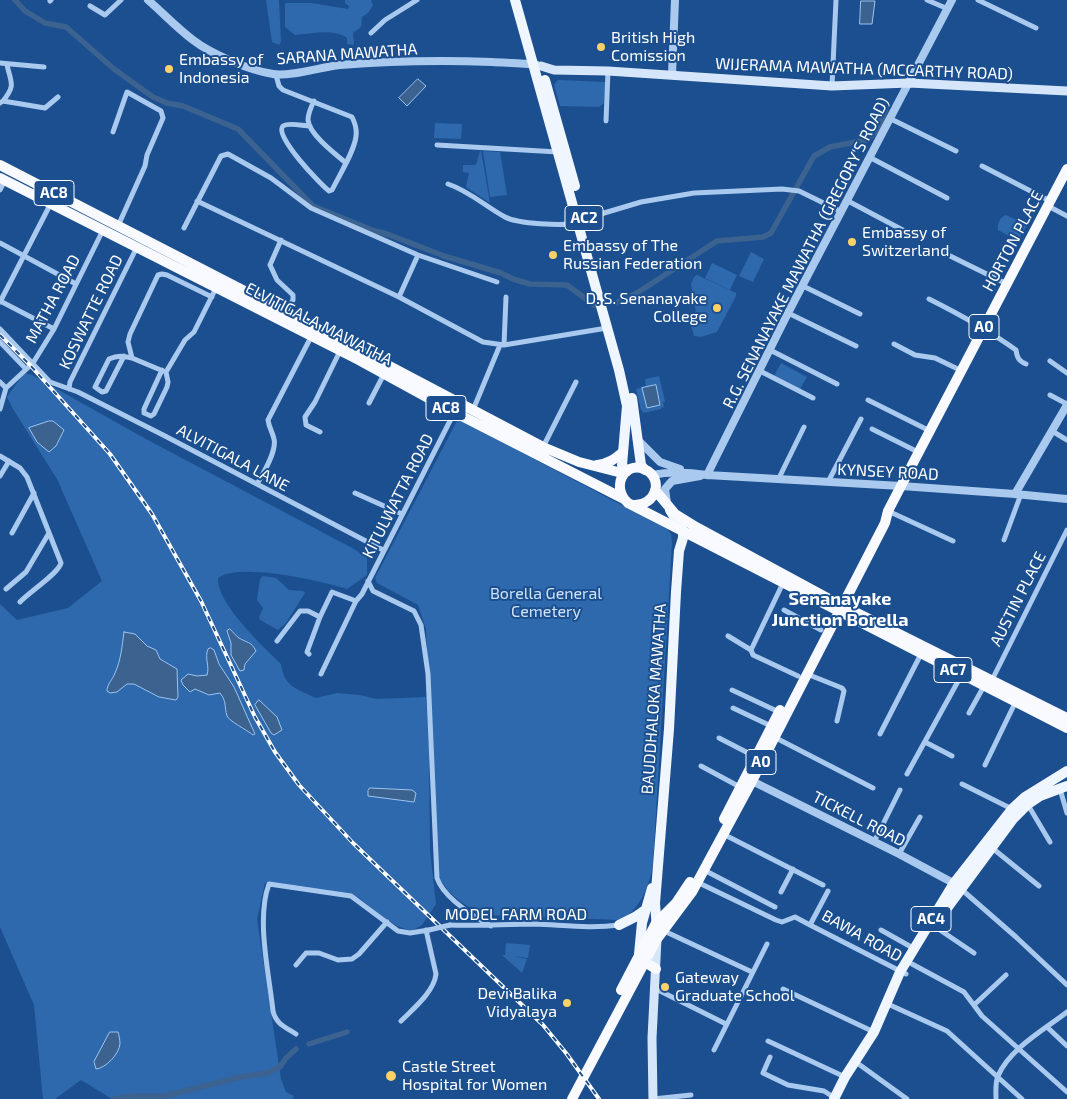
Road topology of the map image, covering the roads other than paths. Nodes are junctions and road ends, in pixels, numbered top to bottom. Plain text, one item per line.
1 (121, 0) edge
2 (148, 0) edge
3 (417, 0) edge
4 (515, 0) edge
5 (521, 0) edge
6 (675, 0) edge
7 (836, 0) edge
8 (927, 0) edge
9 (952, 0) edge
10 (978, 0) edge
11 (90, 6) dead end
12 (948, 9) junction
13 (1036, 28) dead end
14 (371, 33) dead end
15 (0, 63) edge
16 (7, 65) junction
17 (537, 65) junction
18 (44, 67) dead end
19 (608, 71) junction
20 (276, 75) junction
21 (672, 75) junction
22 (910, 83) junction
23 (832, 86) junction
24 (1067, 91) edge
25 (58, 97) dead end
26 (314, 101) junction
27 (2, 102) edge
28 (891, 119) junction
29 (606, 121) dead end
30 (310, 126) junction
31 (113, 132) dead end
32 (437, 145) dead end
33 (956, 151) dead end
34 (558, 152) junction
35 (871, 158) junction
36 (346, 163) junction
37 (0, 165) edge
38 (982, 166) dead end
39 (1067, 169) edge
40 (2, 183) edge
41 (448, 184) dead end
42 (947, 198) dead end
43 (197, 201) junction
44 (848, 201) junction
45 (51, 203) junction
46 (1049, 203) junction
47 (842, 212) junction
48 (1067, 216) edge
49 (108, 220) junction
50 (581, 221) junction
51 (118, 226) junction
52 (184, 228) dead end
53 (103, 230) junction
54 (914, 236) dead end
55 (281, 240) junction
56 (0, 243) edge
57 (137, 248) junction
58 (938, 250) dead end
59 (418, 255) junction
60 (24, 256) junction
61 (497, 282) dead end
62 (76, 284) junction
63 (1007, 284) junction
64 (803, 286) junction
65 (214, 292) junction
66 (506, 296) dead end
67 (398, 297) junction
68 (929, 298) dead end
69 (0, 301) edge
70 (272, 311) junction
71 (286, 313) junction
72 (788, 314) junction
73 (860, 314) dead end
74 (608, 328) junction
75 (984, 328) junction
76 (0, 329) edge
77 (54, 329) junction
78 (311, 337) junction
79 (0, 342) edge
80 (894, 344) dead end
81 (502, 345) junction
82 (856, 346) dead end
83 (770, 350) junction
84 (340, 351) junction
85 (124, 356) junction
86 (132, 358) junction
87 (1050, 361) dead end
88 (33, 363) junction
89 (1026, 364) dead end
90 (26, 369) junction
91 (164, 371) junction
92 (760, 371) junction
93 (962, 371) junction
94 (1067, 373) edge
95 (384, 374) junction
96 (0, 382) edge
97 (576, 382) dead end
98 (836, 384) dead end
99 (6, 388) junction
100 (69, 389) junction
101 (1050, 395) dead end
102 (813, 398) dead end
103 (868, 400) dead end
104 (369, 403) dead end
105 (1067, 404) edge
106 (0, 409) edge
107 (473, 410) junction
108 (454, 412) junction
109 (861, 419) dead end
110 (804, 428) dead end
111 (872, 429) dead end
112 (930, 431) junction
113 (1052, 431) junction
114 (320, 432) dead end
115 (637, 439) junction
116 (1067, 440) edge
117 (544, 447) junction
118 (623, 452) junction
119 (918, 452) junction
120 (0, 456) edge
121 (10, 462) junction
122 (596, 466) junction
123 (626, 472) junction
124 (648, 472) junction
125 (707, 475) junction
126 (0, 476) edge
127 (778, 480) junction
128 (672, 481) junction
129 (828, 482) junction
130 (257, 484) junction
131 (901, 486) junction
132 (655, 490) junction
133 (34, 493) junction
134 (355, 493) dead end
135 (1018, 494) junction
136 (624, 499) junction
137 (1067, 499) edge
138 (634, 504) junction
139 (668, 507) junction
140 (888, 512) junction
141 (402, 514) junction
142 (683, 530) junction
143 (1067, 530) edge
144 (12, 533) dead end
145 (49, 533) junction
146 (1004, 540) dead end
147 (953, 541) dead end
148 (384, 550) junction
149 (368, 581) junction
150 (783, 583) junction
151 (6, 589) dead end
152 (356, 600) junction
153 (20, 602) dead end
154 (838, 607) junction
155 (784, 610) dead end
156 (320, 617) junction
157 (821, 630) junction
158 (728, 636) dead end
159 (277, 641) dead end
160 (752, 652) junction
161 (309, 654) dead end
162 (921, 654) junction
163 (321, 674) dead end
164 (962, 674) junction
165 (802, 675) junction
166 (988, 682) junction
167 (732, 690) dead end
168 (1016, 701) junction
169 (733, 708) dead end
170 (779, 712) junction
171 (969, 713) dead end
172 (1067, 718) edge
173 (837, 721) dead end
174 (1067, 728) edge
175 (772, 732) junction
176 (880, 734) dead end
177 (718, 738) dead end
178 (925, 742) junction
179 (952, 756) dead end
180 (756, 757) junction
181 (985, 765) dead end
182 (701, 766) dead end
183 (1067, 771) edge
184 (907, 774) dead end
185 (752, 780) junction
186 (962, 784) dead end
187 (740, 787) junction
188 (1064, 787) edge
189 (873, 788) dead end
190 (900, 790) dead end
191 (1028, 804) junction
192 (1012, 809) junction
193 (1067, 813) edge
194 (920, 817) dead end
195 (723, 834) junction
196 (874, 842) junction
197 (1050, 842) dead end
198 (991, 848) junction
199 (899, 854) junction
200 (792, 869) junction
201 (658, 870) junction
202 (704, 870) junction
203 (697, 882) junction
204 (823, 885) dead end
205 (957, 886) junction
206 (1039, 886) dead end
207 (828, 891) dead end
208 (781, 892) dead end
209 (775, 907) dead end
210 (645, 910) junction
211 (387, 922) junction
212 (642, 923) junction
213 (619, 925) junction
214 (810, 925) junction
215 (491, 926) junction
216 (934, 926) junction
217 (428, 930) junction
218 (881, 930) dead end
219 (659, 931) junction
220 (767, 944) dead end
221 (913, 948) junction
222 (974, 953) dead end
223 (641, 960) junction
224 (912, 964) junction
225 (296, 965) dead end
226 (656, 969) junction
227 (752, 972) junction
228 (903, 973) junction
229 (1006, 975) dead end
230 (1067, 984) edge
231 (656, 988) junction
232 (783, 989) dead end
233 (890, 1005) junction
234 (974, 1005) junction
235 (1067, 1012) edge
236 (401, 1021) dead end
237 (726, 1024) junction
238 (1047, 1027) junction
239 (874, 1032) junction
240 (296, 1034) dead end
241 (768, 1041) dead end
242 (1067, 1046) edge
243 (714, 1050) dead end
244 (1018, 1050) junction
245 (770, 1057) dead end
246 (860, 1065) junction
247 (845, 1077) junction
248 (997, 1077) junction
249 (1067, 1092) edge
250 (691, 1095) dead end
251 (575, 1097) edge
252 (565, 1099) edge
253 (653, 1099) edge
254 (836, 1099) edge
255 (906, 1099) edge
256 (996, 1099) edge
257 (1022, 1099) edge

1 - 11 street
2 - 20 street, SARANA MAWATHA
3 - 14 street
4 - 17 main road, AC2
5 - 17 main road, AC2
6 - 21 street
7 - 23 street
8 - 12 street
9 - 12 street, R.G. SENANAYAKE MAWATHA (GREGORY'S ROAD)
10 - 13 street
12 - 22 street, R.G. SENANAYAKE MAWATHA (GREGORY'S ROAD)
15 - 16 street
16 - 18 street
16 - 27 street
17 - 19 main road, WIJERAMA MAWATHA (MCCARTHY ROAD)
17 - 20 street, SARANA MAWATHA
17 - 34 main road, AC2
17 - 50 main road, AC2
19 - 21 main road, WIJERAMA MAWATHA (MCCARTHY ROAD)
19 - 29 street
20 - 26 street
21 - 23 main road, WIJERAMA MAWATHA (MCCARTHY ROAD)
22 - 23 main road, WIJERAMA MAWATHA (MCCARTHY ROAD)
22 - 24 main road, WIJERAMA MAWATHA (MCCARTHY ROAD)
22 - 28 street, R.G. SENANAYAKE MAWATHA (GREGORY'S ROAD)
25 - 27 street
26 - 30 street
26 - 36 street
28 - 33 street
28 - 35 street, R.G. SENANAYAKE MAWATHA (GREGORY'S ROAD)
30 - 36 street
30 - 36 street
31 - 51 street
32 - 34 street
34 - 50 main road, AC2
35 - 42 street
35 - 44 street, R.G. SENANAYAKE MAWATHA (GREGORY'S ROAD)
37 - 49 highway, ELVITIGALA MAWATHA / AC8
38 - 46 street
39 - 46 highway, HORTON PLACE / A0
40 - 45 highway, ELVITIGALA MAWATHA / AC8
41 - 50 street
43 - 52 street
43 - 55 street
43 - 59 street
44 - 47 street, R.G. SENANAYAKE MAWATHA (GREGORY'S ROAD)
44 - 54 street
45 - 53 highway, ELVITIGALA MAWATHA / AC8
45 - 60 street
46 - 48 street
46 - 63 highway, HORTON PLACE / A0
47 - 50 street
47 - 64 street, R.G. SENANAYAKE MAWATHA (GREGORY'S ROAD)
49 - 51 highway, ELVITIGALA MAWATHA / AC8
49 - 53 street, MATHA ROAD
50 - 74 main road, AC2
50 - 115 main road, AC2
51 - 70 highway, ELVITIGALA MAWATHA / AC8
53 - 57 highway, ELVITIGALA MAWATHA / AC8
53 - 62 street, MATHA ROAD
55 - 67 street
55 - 71 street
56 - 60 street
57 - 65 highway, ELVITIGALA MAWATHA / AC8
57 - 100 street, KOSWATTE ROAD
58 - 63 street
59 - 61 street
59 - 67 street
60 - 62 street
60 - 69 street
62 - 77 street, MATHA ROAD
63 - 75 highway, HORTON PLACE / A0
64 - 72 street, R.G. SENANAYAKE MAWATHA (GREGORY'S ROAD)
64 - 73 street
65 - 70 highway, ELVITIGALA MAWATHA / AC8
65 - 86 street
65 - 91 street
66 - 81 street
67 - 81 street
68 - 75 street
69 - 77 street
70 - 71 highway, ELVITIGALA MAWATHA / AC8
70 - 78 highway, ELVITIGALA MAWATHA / AC8
71 - 107 highway, ELVITIGALA MAWATHA / AC8
72 - 82 street
72 - 83 street, R.G. SENANAYAKE MAWATHA (GREGORY'S ROAD)
74 - 81 street
74 - 118 main road, AC2
75 - 89 street
75 - 93 highway, HORTON PLACE / A0
76 - 88 street, ALVITIGALA LANE
77 - 88 street, MATHA ROAD
78 - 84 highway, ELVITIGALA MAWATHA / AC8
78 - 130 street
79 - 90 street
80 - 93 street
81 - 107 street
83 - 92 street, R.G. SENANAYAKE MAWATHA (GREGORY'S ROAD)
83 - 98 street
84 - 95 highway, ELVITIGALA MAWATHA / AC8
84 - 114 street
85 - 85 street
85 - 86 street
86 - 91 street
87 - 94 street
88 - 90 street, MATHA ROAD
88 - 100 street, ALVITIGALA LANE
90 - 99 street, MATHA ROAD
91 - 91 street
92 - 102 street
92 - 125 street, R.G. SENANAYAKE MAWATHA (GREGORY'S ROAD)
93 - 112 highway, HORTON PLACE / A0
95 - 104 street
95 - 108 highway, ELVITIGALA MAWATHA / AC8
96 - 99 street
97 - 117 street
99 - 106 street
100 - 130 street, ALVITIGALA LANE
101 - 105 street
103 - 112 street
105 - 113 street
107 - 117 highway, ELVITIGALA MAWATHA / AC8
108 - 136 highway, ELVITIGALA MAWATHA / AC8
108 - 141 street, KITULWATTA ROAD
109 - 129 street
110 - 127 street
111 - 119 street
112 - 119 highway, HORTON PLACE / A0
113 - 116 street
113 - 135 street
115 - 124 main road, AC2
115 - 125 street
117 - 122 highway, ELVITIGALA MAWATHA / AC8
118 - 122 highway
118 - 123 main road, AC2
119 - 131 highway, HORTON PLACE / A0
120 - 121 street
121 - 126 street
121 - 133 street
122 - 123 highway, ELVITIGALA MAWATHA / AC8
123 - 124 highway
123 - 136 highway
124 - 125 street, KYNSEY ROAD
124 - 132 highway
125 - 127 street, KYNSEY ROAD
125 - 128 street, KYNSEY ROAD
127 - 129 street, KYNSEY ROAD
128 - 132 street, KYNSEY ROAD
128 - 139 street
129 - 131 street, KYNSEY ROAD
130 - 148 street, ALVITIGALA LANE
131 - 135 street, KYNSEY ROAD
131 - 140 highway, A0
132 - 138 highway
132 - 139 highway, AC7
133 - 144 street
133 - 145 street
134 - 141 street
135 - 137 street, KYNSEY ROAD
135 - 146 street
136 - 138 highway
138 - 142 highway, AC7
139 - 142 main road
139 - 154 highway, AC7
140 - 147 street
140 - 154 highway, A0
141 - 148 street, KITULWATTA ROAD
142 - 150 highway, AC7
142 - 201 main road, BAUDDHALOKA MAWATHA
143 - 166 street, AUSTIN PLACE
145 - 151 street
145 - 153 street
148 - 149 street, KITULWATTA ROAD
149 - 152 street
149 - 215 street, KITULWATTA ROAD
150 - 154 highway, AC7
150 - 160 street
152 - 156 street
152 - 163 street
154 - 157 highway, A0
154 - 162 highway, AC7
154 - 165 highway, A0
154 - 166 highway, AC7
155 - 157 street
156 - 159 street
156 - 161 street
157 - 165 highway, A0
158 - 160 street
160 - 165 street
162 - 164 highway, AC7
162 - 176 street
164 - 166 highway, AC7
164 - 178 street
165 - 170 highway, A0
165 - 173 street
165 - 175 highway, A0
166 - 168 highway, AC7
166 - 171 street, AUSTIN PLACE
166 - 172 highway, AC7
167 - 170 street
168 - 174 highway, AC7
168 - 181 street
169 - 175 street
170 - 175 highway, A0
175 - 180 highway, A0
175 - 185 highway, A0
175 - 189 street
177 - 180 street
178 - 179 street
178 - 184 street
180 - 187 highway, A0
182 - 187 street
183 - 192 main road, AC4
185 - 195 highway, A0
185 - 196 street, TICKELL ROAD
186 - 192 street
187 - 219 highway, A0
188 - 191 main road, AC4
188 - 193 street
190 - 196 street
191 - 197 street
191 - 198 main road, AC4
192 - 205 main road, AC4
194 - 199 street
195 - 200 street
195 - 202 highway, A0
196 - 199 street, TICKELL ROAD
198 - 205 main road, AC4
198 - 206 street
199 - 205 street, TICKELL ROAD
200 - 204 street
200 - 208 street
201 - 210 main road, BAUDDHALOKA MAWATHA
201 - 219 main road, BAUDDHALOKA MAWATHA
202 - 203 highway, A0
202 - 209 street
203 - 214 street
203 - 219 highway, A0
205 - 216 main road, AC4
205 - 221 main road, AC4
205 - 230 street
207 - 214 street, BAWA ROAD
210 - 212 main road, BAUDDHALOKA MAWATHA
210 - 213 main road
211 - 217 street, MODEL FARM ROAD
211 - 225 street
211 - 240 street, MODEL FARM ROAD
212 - 213 street, MODEL FARM ROAD
212 - 219 street, MODEL FARM ROAD
212 - 223 main road, BAUDDHALOKA MAWATHA
213 - 215 street, MODEL FARM ROAD
214 - 228 street, BAWA ROAD
215 - 217 street, MODEL FARM ROAD, bridge
216 - 222 street
216 - 224 main road, AC4
217 - 236 street
218 - 221 street
219 - 223 highway, A0
219 - 223 highway, A0
219 - 226 main road, BAUDDHALOKA MAWATHA
219 - 227 street
220 - 227 street
221 - 228 main road, AC4
223 - 226 highway
223 - 251 highway, A0
223 - 252 highway, A0
224 - 228 main road, AC4
224 - 234 street
226 - 231 main road, BAUDDHALOKA MAWATHA
227 - 237 street
228 - 233 main road, AC4
228 - 239 main road, AC4
229 - 234 street
231 - 237 street
231 - 253 main road, BAUDDHALOKA MAWATHA
232 - 239 street
233 - 246 main road, AC4
233 - 248 street
234 - 244 street
235 - 238 street
237 - 243 street
238 - 242 street
238 - 244 street
239 - 247 main road, AC4
241 - 247 street
244 - 248 street
244 - 249 street
245 - 254 street
246 - 254 main road, AC4
246 - 255 street
247 - 254 main road, AC4
248 - 256 street
248 - 257 street
250 - 253 street

